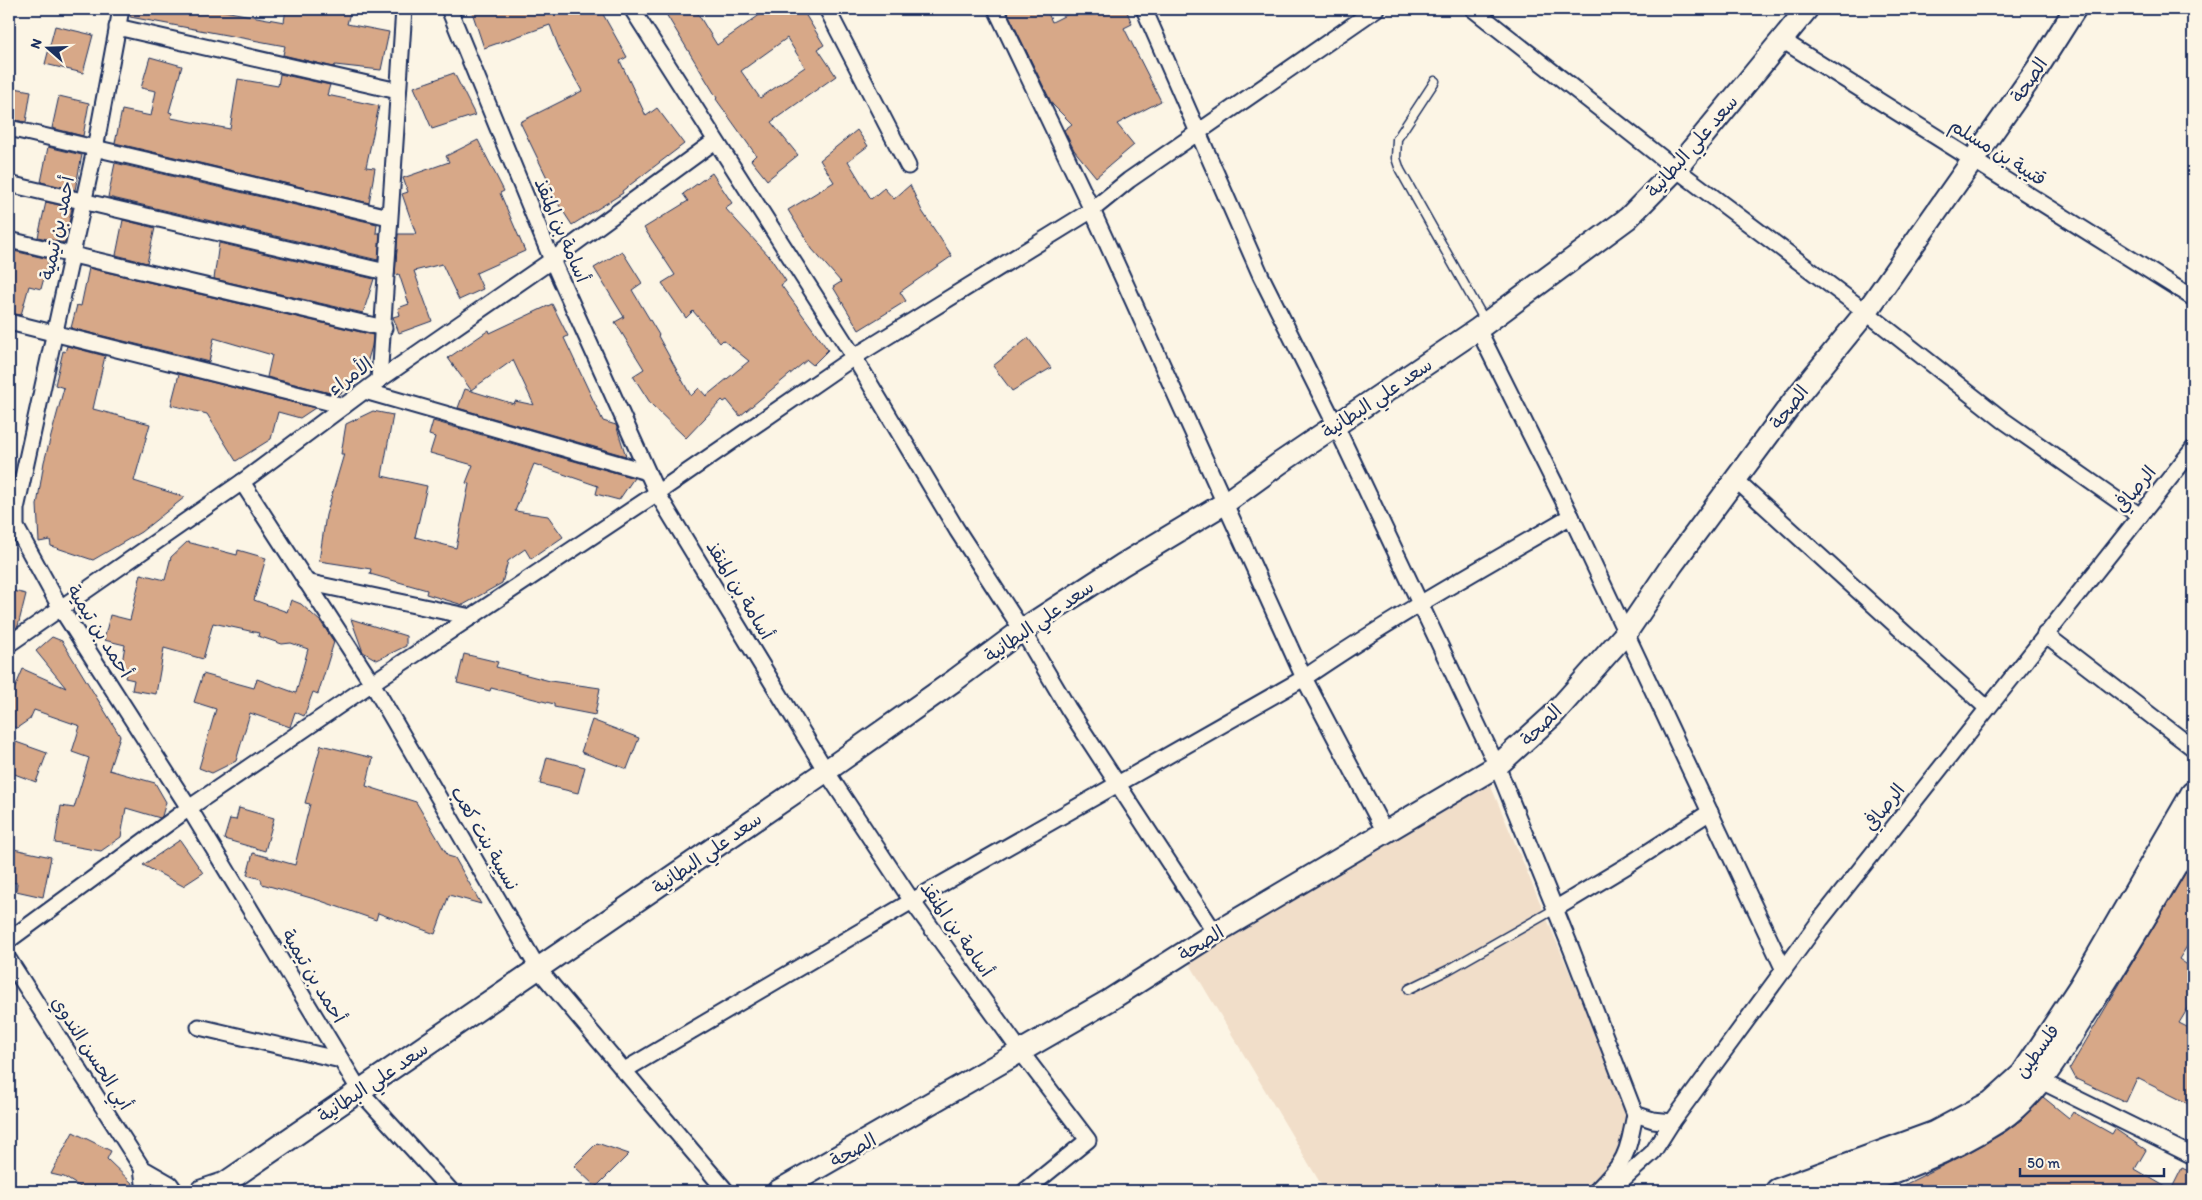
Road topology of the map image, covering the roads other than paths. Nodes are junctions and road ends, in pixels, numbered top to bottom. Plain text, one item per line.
1 (121, 9) edge
2 (404, 9) edge
3 (449, 9) edge
4 (632, 9) edge
5 (827, 9) edge
6 (996, 9) edge
7 (1144, 9) edge
8 (1376, 9) edge
9 (1473, 9) edge
10 (1807, 9) edge
11 (2075, 9) edge
12 (117, 27) junction
13 (1782, 40) junction
14 (1435, 81) dead end
15 (398, 91) junction
16 (9, 128) edge
17 (1197, 132) junction
18 (715, 141) junction
19 (95, 149) junction
20 (1973, 160) junction
21 (908, 166) dead end
22 (1676, 169) junction
23 (9, 184) edge
24 (82, 202) junction
25 (1092, 210) junction
26 (389, 216) junction
27 (9, 240) edge
28 (72, 255) junction
29 (552, 260) junction
30 (386, 272) junction
31 (2193, 298) edge
32 (1866, 312) junction
33 (9, 322) edge
34 (1482, 326) junction
35 (384, 328) junction
36 (55, 333) junction
37 (854, 356) junction
38 (379, 380) junction
39 (365, 391) junction
40 (344, 406) junction
41 (1336, 426) junction
42 (2193, 448) edge
43 (647, 472) junction
44 (1735, 479) junction
45 (242, 482) junction
46 (657, 493) junction
47 (1225, 503) junction
48 (1571, 516) junction
49 (2140, 516) junction
50 (306, 582) junction
51 (1419, 604) junction
52 (60, 607) junction
53 (471, 617) junction
54 (1022, 630) junction
55 (1626, 633) junction
56 (2044, 634) junction
57 (9, 644) edge
58 (1304, 678) junction
59 (372, 683) junction
60 (1986, 708) junction
61 (2193, 748) edge
62 (1497, 766) junction
63 (826, 771) junction
64 (1118, 785) junction
65 (2193, 794) edge
66 (190, 808) junction
67 (1710, 812) junction
68 (2193, 833) edge
69 (1386, 834) junction
70 (912, 901) junction
71 (1555, 909) junction
72 (1215, 933) junction
73 (9, 940) edge
74 (9, 960) edge
75 (539, 970) junction
76 (1784, 970) junction
77 (1409, 989) dead end
78 (199, 1028) dead end
79 (1021, 1052) junction
80 (341, 1060) junction
81 (623, 1072) junction
82 (2041, 1081) junction
83 (360, 1091) junction
84 (1635, 1114) junction
85 (1672, 1122) junction
86 (2193, 1156) edge
87 (142, 1168) junction
88 (1884, 1183) edge
89 (222, 1187) edge
90 (145, 1191) edge
91 (175, 1191) edge
92 (201, 1191) edge
93 (451, 1191) edge
94 (726, 1191) edge
95 (778, 1191) edge
96 (1024, 1191) edge
97 (1596, 1191) edge
98 (1610, 1191) edge
99 (1778, 1191) edge
100 (1835, 1191) edge

1 - 12 street, أحمد بن تيمية
2 - 15 street
3 - 29 street, أسامة بن المنقذ
4 - 18 street
5 - 21 street
6 - 25 street
7 - 17 street
8 - 17 street
9 - 22 street
10 - 13 main road, سعد علي البطانية
11 - 20 main road, الصحة
12 - 15 street
12 - 19 street, أحمد بن تيمية
13 - 20 street, قتيبة بن مسلم
13 - 22 main road, سعد علي البطانية
14 - 34 lane
15 - 26 street
16 - 19 street
17 - 25 street
17 - 41 street
18 - 29 street, الأمراء
18 - 37 street
19 - 24 street, أحمد بن تيمية
19 - 26 street
20 - 31 street, قتيبة بن مسلم
20 - 32 main road, الصحة
22 - 32 street
22 - 34 main road, سعد علي البطانية
23 - 24 street
24 - 28 street, أحمد بن تيمية
24 - 30 street
25 - 37 street
25 - 47 street
26 - 30 street
27 - 28 street
28 - 35 street
28 - 36 street, أحمد بن تيمية
29 - 38 street, الأمراء
29 - 43 street, أسامة بن المنقذ
30 - 35 street
32 - 44 main road, الصحة
32 - 49 street
33 - 36 street
34 - 41 main road, سعد علي البطانية
34 - 48 street
35 - 38 street
36 - 40 street
36 - 52 street, أحمد بن تيمية
37 - 46 street
37 - 54 street
38 - 39 street, الأمراء
39 - 40 street, الأمراء
39 - 43 street
40 - 45 street, الأمراء
41 - 47 main road, سعد علي البطانية
41 - 51 street
42 - 49 street, الرصافي
43 - 46 street, أسامة بن المنقذ
44 - 55 main road, الصحة
44 - 60 street
45 - 50 street, نسيبة بنت كعب
45 - 52 street, الأمراء
46 - 53 street
46 - 63 street, أسامة بن المنقذ
47 - 54 main road, سعد علي البطانية
47 - 58 street
48 - 51 street
48 - 55 street
49 - 56 street, الرصافي
50 - 53 street
50 - 59 street, نسيبة بنت كعب
51 - 58 street
51 - 62 street
52 - 57 street, الأمراء
52 - 66 street, أحمد بن تيمية
53 - 59 street
54 - 63 main road, سعد علي البطانية
54 - 64 street
55 - 62 main road, الصحة
55 - 67 street
56 - 60 street, الرصافي
56 - 61 street
58 - 64 street
58 - 69 street
59 - 66 street
59 - 75 street, نسيبة بنت كعب
60 - 76 street, الرصافي
62 - 69 main road, الصحة
62 - 71 street
63 - 70 street, أسامة بن المنقذ
63 - 75 main road, سعد علي البطانية
64 - 70 street
64 - 72 street
65 - 99 main road, فلسطين
66 - 73 street
66 - 80 street, أحمد بن تيمية
67 - 71 street
67 - 76 street
68 - 82 main road, فلسطين
69 - 72 main road, الصحة
70 - 79 street, أسامة بن المنقذ
70 - 81 street
71 - 77 lane
71 - 84 street
72 - 79 main road, الصحة
74 - 87 street, أبي الحسن الندوي
75 - 81 street, نسيبة بنت كعب
75 - 83 main road, سعد علي البطانية
76 - 85 street, الرصافي
78 - 80 street
79 - 95 main road, الصحة
79 - 96 street, أسامة بن المنقذ
80 - 83 street, أحمد بن تيمية
81 - 94 street, نسيبة بنت كعب
82 - 86 street
82 - 88 main road, فلسطين
83 - 89 main road, سعد علي البطانية
83 - 93 street, أحمد بن تيمية
84 - 85 street
84 - 97 street
85 - 98 street, الرصافي
87 - 90 street, أبي الحسن الندوي
87 - 91 street, أبي الحسن الندوي
88 - 100 main road, فلسطين
89 - 92 main road, سعد علي البطانية

